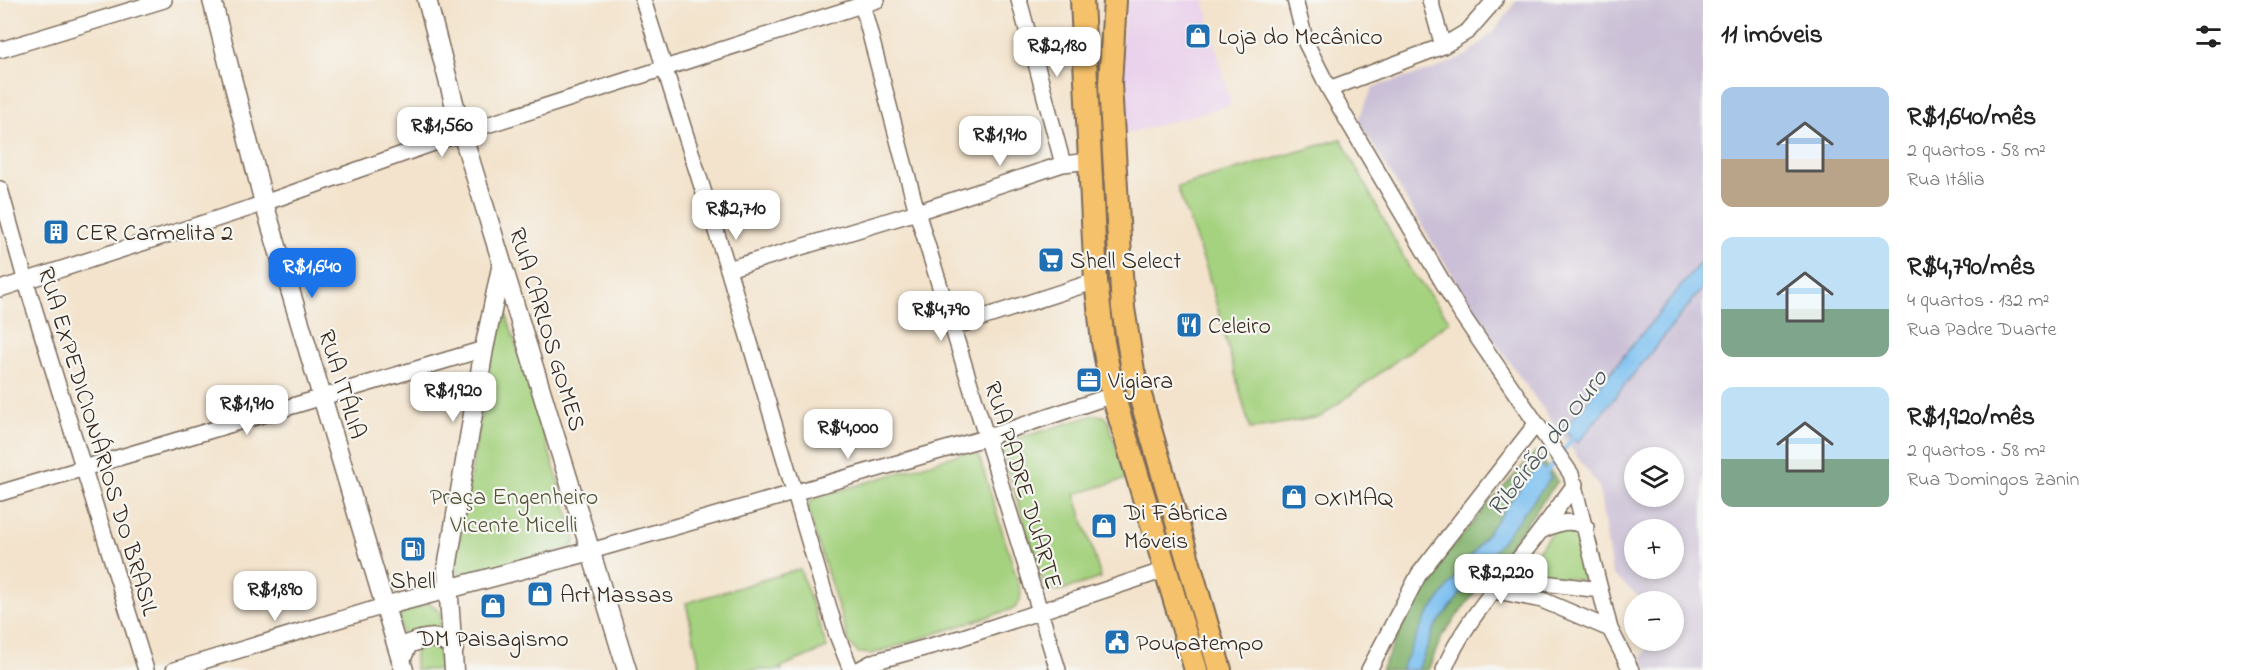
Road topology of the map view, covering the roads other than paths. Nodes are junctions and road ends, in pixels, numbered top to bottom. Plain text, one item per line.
1 (164, 0) edge
2 (212, 0) edge
3 (427, 0) edge
4 (643, 0) edge
5 (1019, 0) edge
6 (1082, 0) edge
7 (1115, 0) edge
8 (1295, 0) edge
9 (1430, 0) edge
10 (1495, 0) edge
11 (867, 2) edge
12 (1443, 46) junction
13 (0, 50) edge
14 (663, 68) junction
15 (1329, 88) junction
16 (462, 134) junction
17 (1091, 161) junction
18 (1063, 164) junction
19 (0, 189) edge
20 (264, 203) junction
21 (917, 212) junction
22 (502, 261) junction
23 (728, 269) junction
24 (1096, 280) junction
25 (26, 282) junction
26 (0, 289) edge
27 (954, 327) junction
28 (484, 349) junction
29 (1113, 395) junction
30 (322, 396) junction
31 (1536, 424) junction
32 (985, 438) junction
33 (83, 468) junction
34 (1573, 479) junction
35 (0, 493) edge
36 (794, 493) junction
37 (1586, 527) junction
38 (1542, 531) junction
39 (591, 551) junction
40 (1165, 570) junction
41 (1504, 578) junction
42 (449, 588) junction
43 (1492, 590) junction
44 (1600, 590) junction
45 (384, 606) junction
46 (1038, 611) junction
47 (1610, 629) junction
48 (454, 649) junction
49 (402, 665) edge
50 (146, 670) edge
51 (174, 670) edge
52 (454, 670) edge
53 (627, 670) edge
54 (851, 670) edge
55 (858, 670) edge
56 (1058, 670) edge
57 (1196, 670) edge
58 (1220, 670) edge
59 (1369, 670) edge
60 (1444, 670) edge
61 (1631, 670) edge

1 - 13 street
2 - 20 street, RUA ITÁLIA
3 - 16 street, RUA CARLOS GOMES
4 - 14 street
5 - 18 street
6 - 17 main road
7 - 58 main road
8 - 15 street
9 - 12 street
10 - 12 street
11 - 14 street
11 - 21 street, RUA PADRE DUARTE
12 - 15 street
14 - 16 street
14 - 23 street
15 - 31 street
16 - 20 street
16 - 22 street, RUA CARLOS GOMES
17 - 18 street
17 - 24 main road
18 - 21 street
19 - 25 street, RUA EXPEDICIONÁRIOS DO BRASIL
20 - 25 street
20 - 30 street, RUA ITÁLIA
21 - 23 street
21 - 27 street, RUA PADRE DUARTE
22 - 28 street
22 - 39 street, RUA CARLOS GOMES
23 - 36 street
24 - 27 street
24 - 29 main road
25 - 26 street
25 - 33 street, RUA EXPEDICIONÁRIOS DO BRASIL
27 - 32 street, RUA PADRE DUARTE
28 - 30 street
28 - 42 street
29 - 32 street
29 - 40 main road
30 - 33 street
30 - 45 street, RUA ITÁLIA
31 - 34 street
31 - 59 street
32 - 36 street
32 - 46 street, RUA PADRE DUARTE
33 - 35 street
33 - 50 street, RUA EXPEDICIONÁRIOS DO BRASIL
34 - 37 street
34 - 38 street
36 - 39 street
36 - 54 street
37 - 38 street
37 - 44 street
38 - 41 street
39 - 42 street
39 - 53 street, RUA CARLOS GOMES
40 - 46 street
40 - 57 main road
41 - 43 street
41 - 44 street
42 - 45 street
42 - 48 street
43 - 47 street
43 - 60 street
44 - 47 street
45 - 49 street, RUA ITÁLIA
45 - 51 street
46 - 55 street
46 - 56 street, RUA PADRE DUARTE
47 - 61 street
48 - 49 street
48 - 52 street

